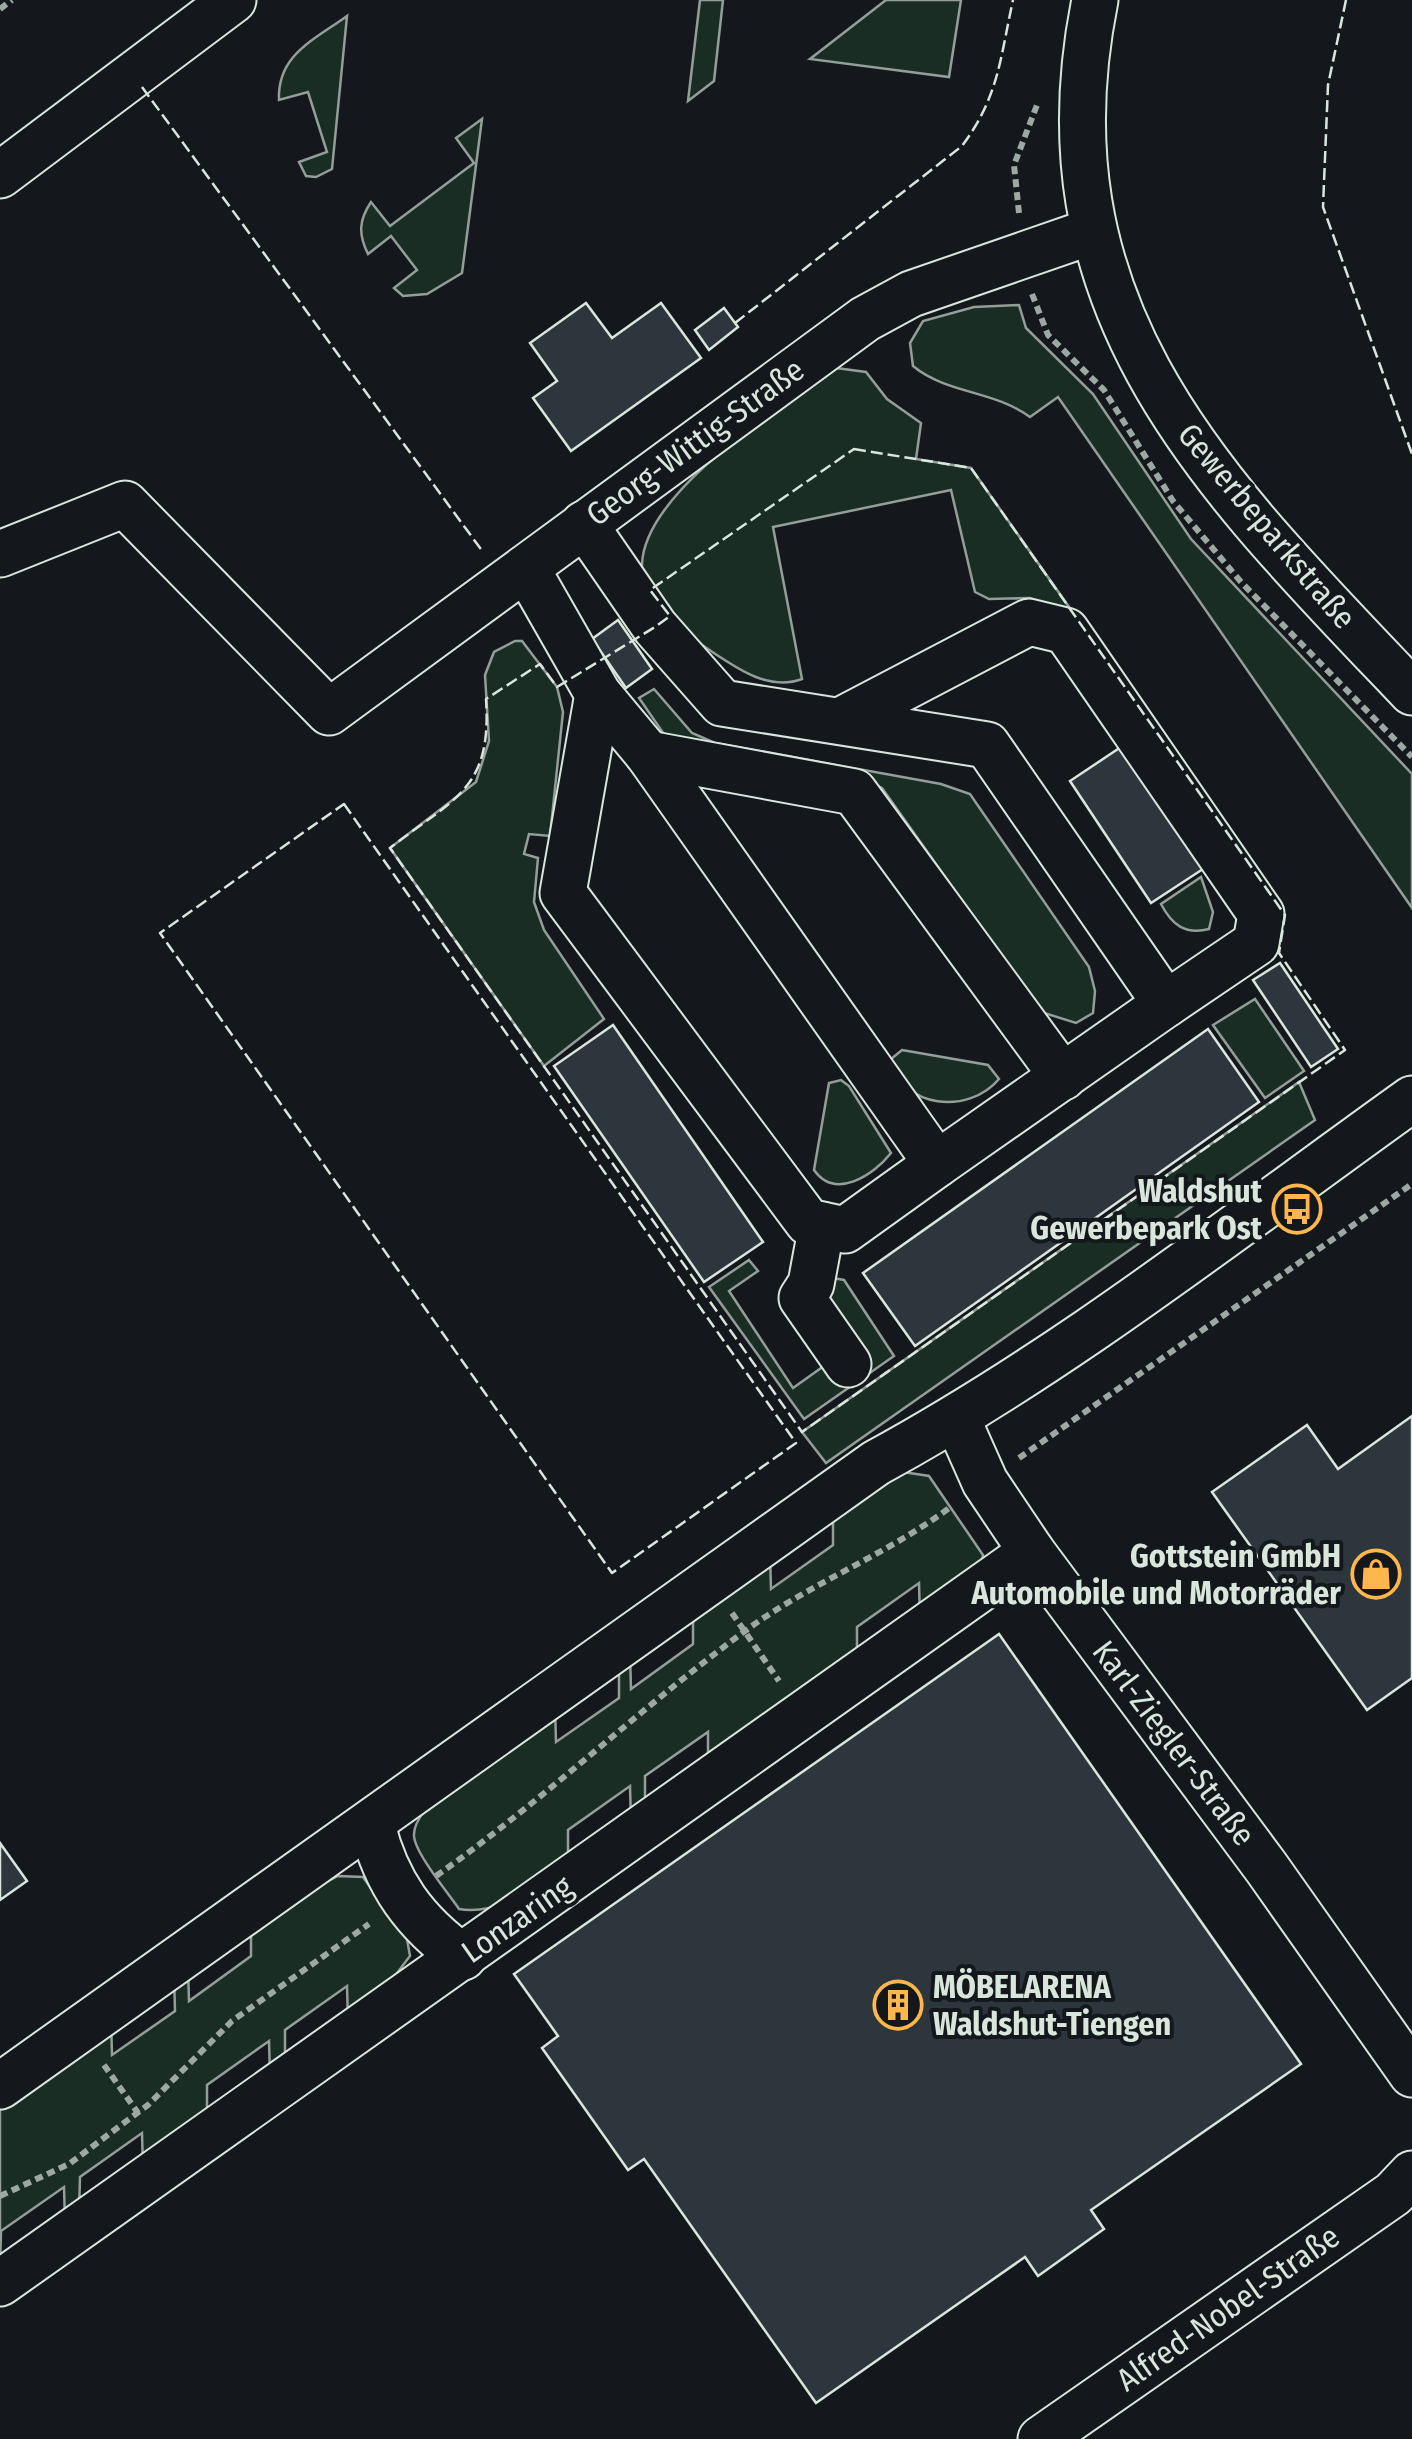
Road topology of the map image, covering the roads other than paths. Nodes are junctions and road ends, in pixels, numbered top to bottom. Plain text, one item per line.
1 (233, 0) edge
2 (1095, 0) edge
3 (0, 175) edge
4 (1093, 232) junction
5 (584, 524) junction
6 (0, 554) edge
7 (526, 568) junction
8 (1412, 692) edge
9 (598, 694) junction
10 (840, 721) junction
11 (648, 754) junction
12 (1166, 1004) junction
13 (1063, 1078) junction
14 (1412, 1100) edge
15 (937, 1164) junction
16 (822, 1224) junction
17 (848, 1364) dead end
18 (957, 1419) junction
19 (1032, 1552) junction
20 (372, 1825) junction
21 (463, 1957) junction
22 (1412, 2074) edge
23 (0, 2086) edge
24 (1412, 2174) edge
25 (0, 2284) edge
26 (1041, 2439) edge

1 - 3 street
2 - 4 street, Gewerbeparkstraße
4 - 5 street, Georg-Wittig-Straße
4 - 8 street, Gewerbeparkstraße
5 - 7 street, Georg-Wittig-Straße
5 - 10 street
6 - 7 street, Georg-Wittig-Straße
7 - 9 street
9 - 11 street
9 - 16 street
10 - 12 street
10 - 12 street
11 - 13 street
11 - 15 street
12 - 13 street
13 - 15 street
14 - 18 street
15 - 16 street
16 - 17 street
18 - 19 street, Karl-Ziegler-Straße
18 - 20 street
19 - 21 street, Lonzaring
19 - 22 street, Karl-Ziegler-Straße
20 - 21 street
20 - 23 street
21 - 25 street, Lonzaring
24 - 26 street, Alfred-Nobel-Straße

